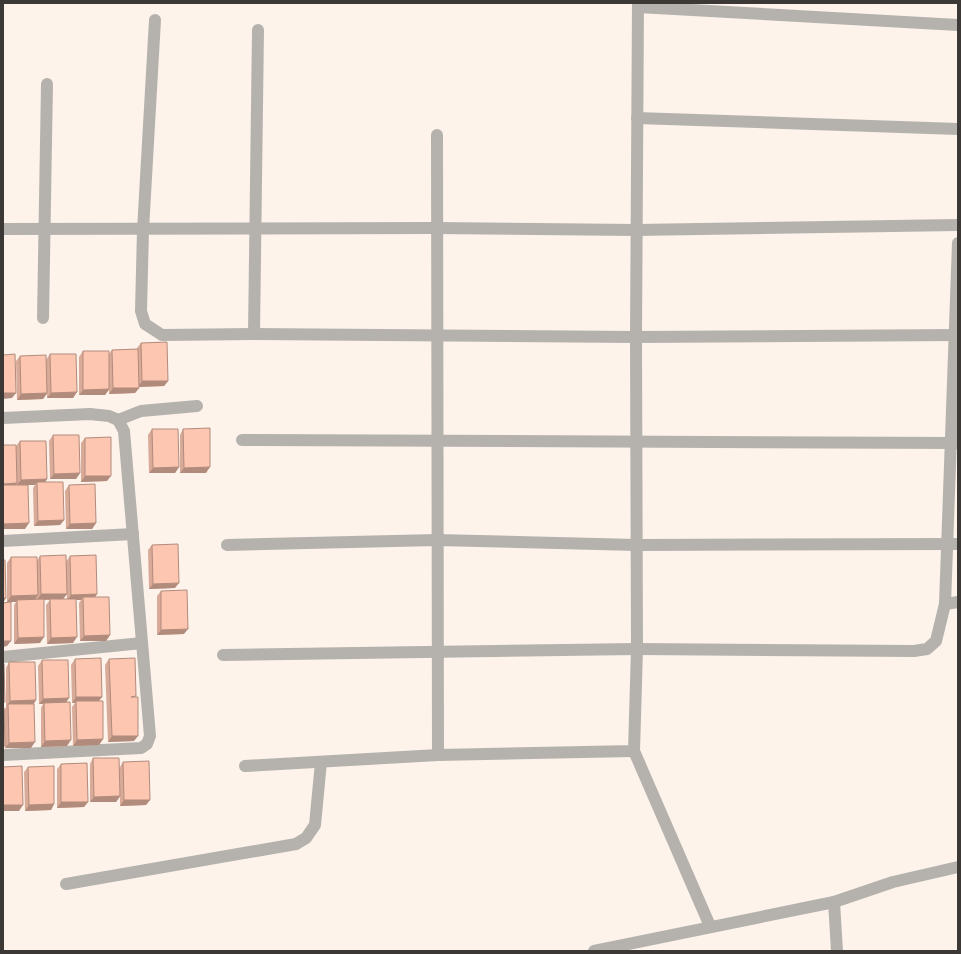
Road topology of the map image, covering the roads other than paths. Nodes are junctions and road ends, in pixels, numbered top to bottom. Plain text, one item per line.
1 (638, 5) edge
2 (155, 20) dead end
3 (958, 25) edge
4 (258, 30) dead end
5 (47, 84) dead end
6 (637, 118) junction
7 (958, 130) edge
8 (437, 135) dead end
9 (958, 225) edge
10 (436, 228) junction
11 (3, 229) edge
12 (45, 229) junction
13 (255, 229) junction
14 (143, 230) junction
15 (636, 230) junction
16 (958, 243) edge
17 (43, 318) dead end
18 (254, 334) junction
19 (436, 335) junction
20 (956, 335) edge
21 (636, 337) junction
22 (197, 406) dead end
23 (3, 418) edge
24 (118, 420) junction
25 (242, 440) dead end
26 (436, 440) junction
27 (636, 442) junction
28 (955, 443) edge
29 (133, 534) junction
30 (437, 540) junction
31 (3, 541) edge
32 (953, 544) edge
33 (227, 545) dead end
34 (636, 545) junction
35 (958, 602) edge
36 (946, 604) junction
37 (142, 643) junction
38 (637, 649) junction
39 (438, 651) junction
40 (223, 655) dead end
41 (3, 657) edge
42 (634, 751) junction
43 (3, 755) edge
44 (438, 755) junction
45 (321, 762) junction
46 (245, 766) dead end
47 (958, 867) edge
48 (66, 884) dead end
49 (834, 902) junction
50 (710, 926) junction
51 (594, 951) edge
52 (837, 951) edge

1 - 3 street
1 - 6 street
2 - 14 street
4 - 13 street
5 - 12 street
6 - 7 street
6 - 15 street
8 - 10 street
9 - 15 street
10 - 13 street
10 - 15 street
10 - 19 street
11 - 12 street
12 - 14 street
12 - 17 street
13 - 14 street
13 - 18 street
14 - 18 street
15 - 21 street
16 - 20 street
18 - 19 street
19 - 21 street
19 - 26 street
20 - 21 street
20 - 28 street
21 - 27 street
22 - 24 street
23 - 24 street
24 - 29 street
25 - 26 street
26 - 27 street
26 - 30 street
27 - 28 street
27 - 34 street
28 - 32 street
29 - 31 street
29 - 37 street
30 - 33 street
30 - 34 street
30 - 39 street
32 - 34 street
32 - 36 street
34 - 38 street
35 - 36 street
36 - 38 street
37 - 41 street
37 - 43 street
38 - 39 street
38 - 42 street
39 - 40 street
39 - 44 street
42 - 44 street
42 - 50 street
44 - 45 street
45 - 46 street
45 - 48 street
47 - 49 street
49 - 50 street
49 - 52 street
50 - 51 street

